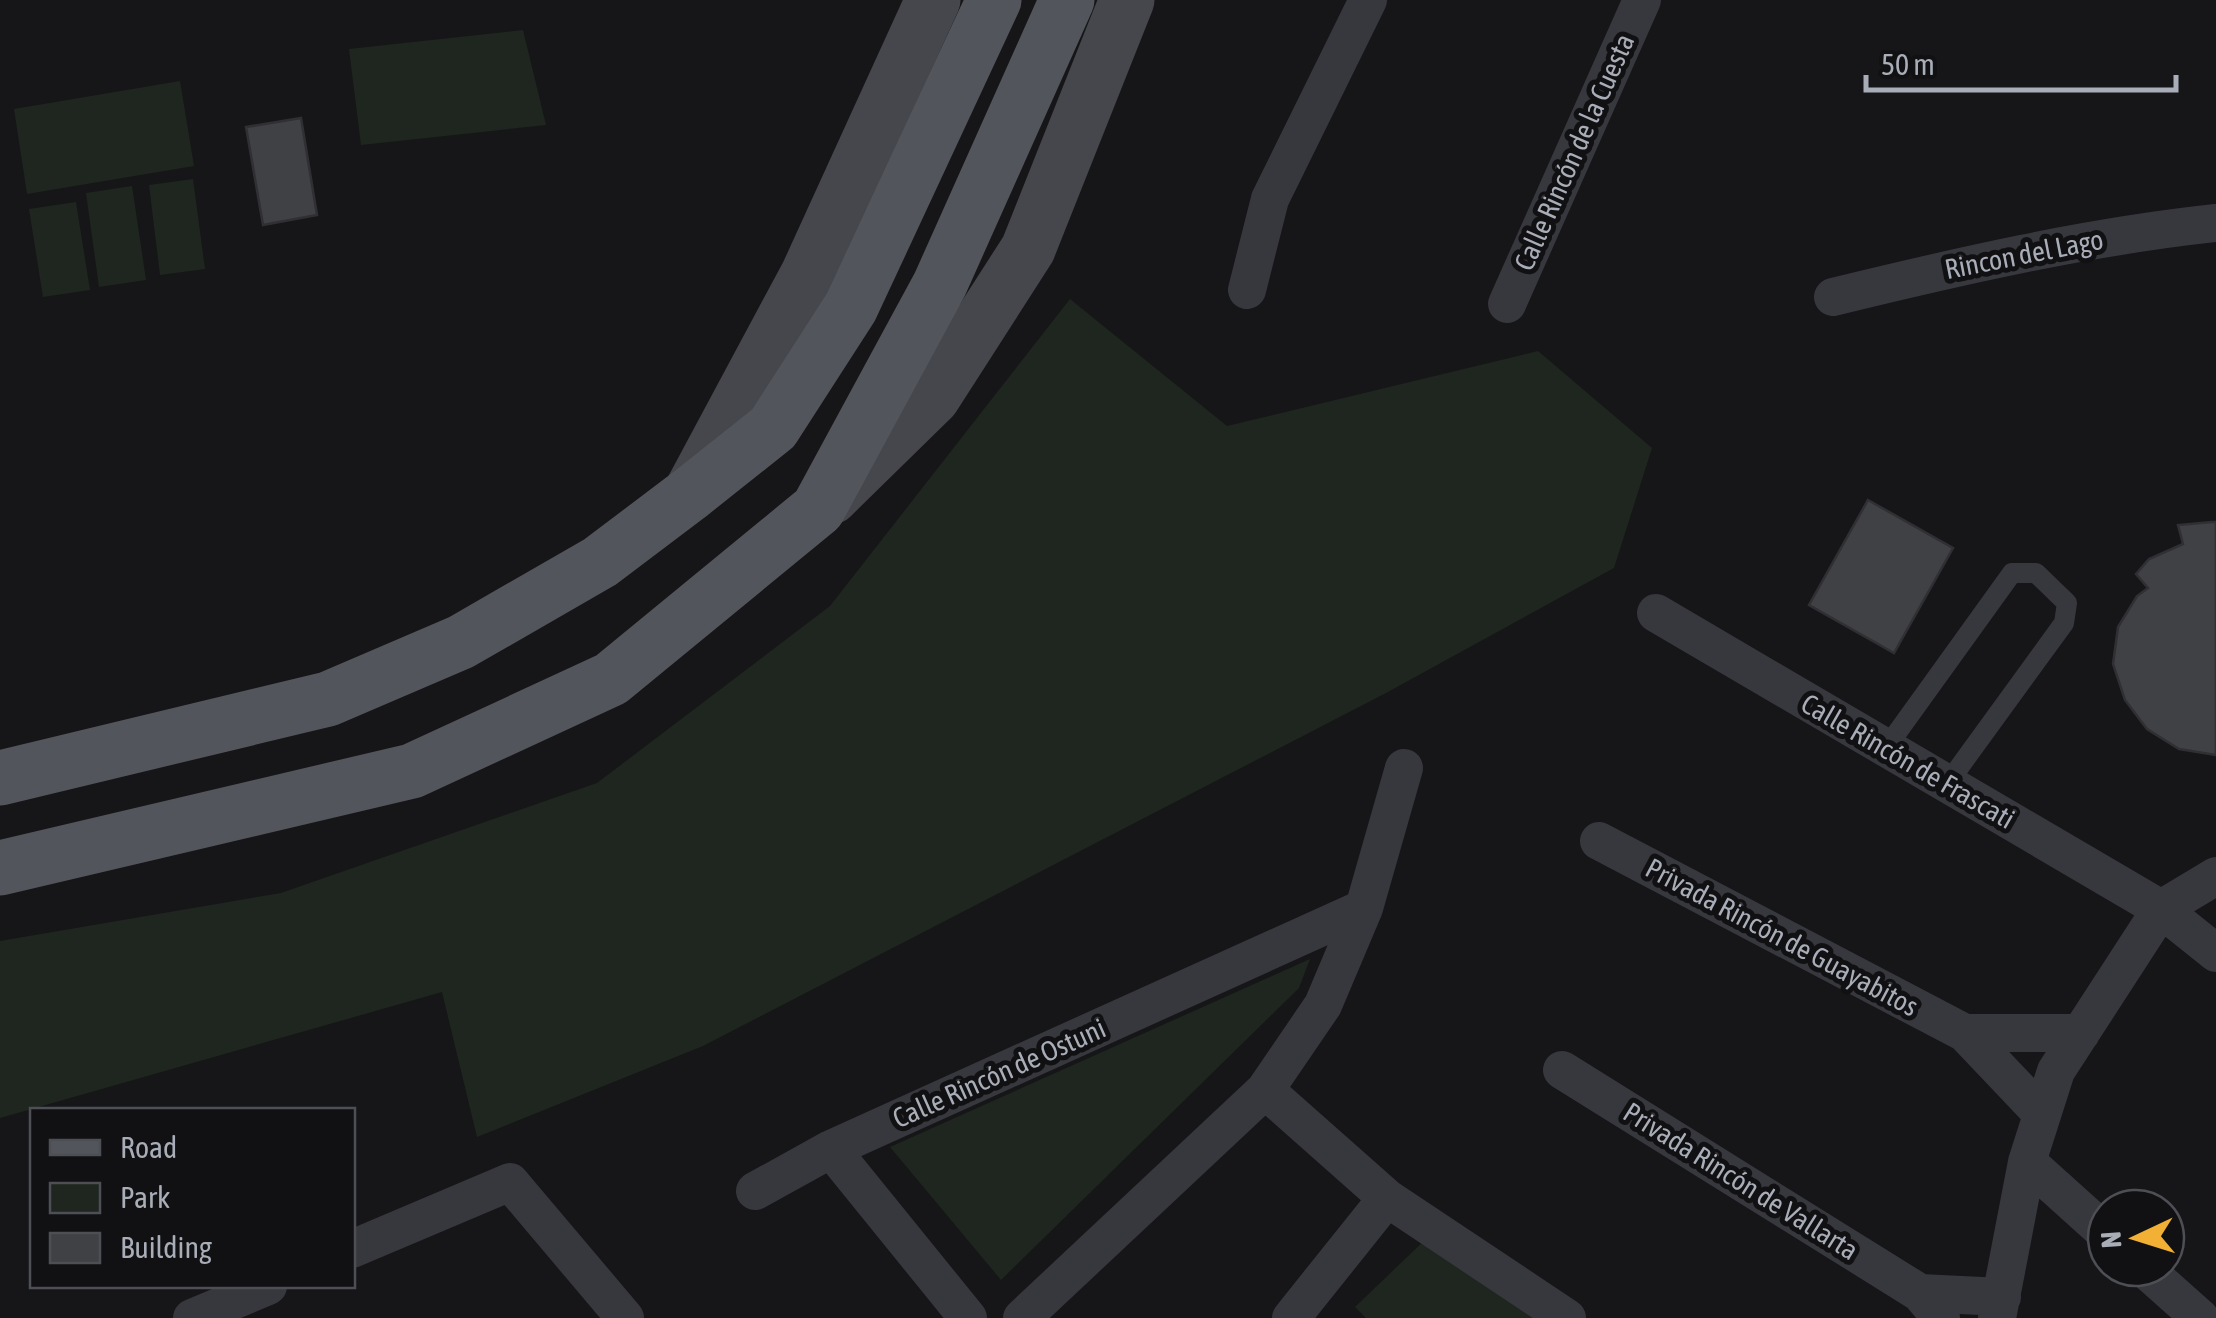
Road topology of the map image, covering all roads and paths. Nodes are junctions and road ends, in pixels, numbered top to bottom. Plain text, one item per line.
1 (934, 0) edge
2 (994, 0) edge
3 (1067, 0) edge
4 (1128, 0) edge
5 (1368, 0) edge
6 (1642, 0) edge
7 (2216, 223) edge
8 (1247, 290) dead end
9 (1833, 297) dead end
10 (1507, 304) dead end
11 (690, 494) junction
12 (818, 509) junction
13 (1656, 613) dead end
14 (1886, 748) junction
15 (1404, 768) dead end
16 (0, 778) edge
17 (1947, 784) junction
18 (1599, 841) dead end
19 (0, 868) edge
20 (2216, 876) edge
21 (1364, 908) junction
22 (2161, 910) junction
23 (2216, 952) edge
24 (1966, 1033) junction
25 (2081, 1033) junction
26 (1562, 1070) dead end
27 (1265, 1090) junction
28 (2041, 1113) junction
29 (831, 1150) junction
30 (2027, 1162) junction
31 (755, 1190) dead end
32 (1387, 1198) junction
33 (2086, 1216) edge
34 (355, 1248) edge
35 (263, 1288) edge
36 (2166, 1288) edge
37 (1931, 1305) edge
38 (1999, 1308) edge
39 (192, 1318) edge
40 (626, 1318) edge
41 (968, 1318) edge
42 (1022, 1318) edge
43 (1291, 1318) edge
44 (1567, 1318) edge
45 (2200, 1318) edge

1 - 11 street
2 - 11 main road
3 - 12 main road
4 - 12 street
5 - 8 street
6 - 10 street, Calle Rincón de la Cuesta
7 - 9 street, Rincon del Lago
11 - 16 main road
12 - 19 main road
13 - 14 street, Calle Rincón de Frascati
14 - 17 street, Calle Rincón de Frascati
14 - 17 lane
15 - 21 street
17 - 22 street, Calle Rincón de Frascati
18 - 24 street, Privada Rincón de Guayabitos
20 - 22 street
21 - 27 street
21 - 29 street, Calle Rincón de Ostuni
22 - 23 street, Calle Rincón de Frascati
22 - 25 street
24 - 25 street, Privada Rincón de Guayabitos
24 - 28 street, Privada Rincón de Guayabitos
25 - 28 street
26 - 37 street, Privada Rincón de Vallarta
27 - 32 street
27 - 42 street
28 - 30 street
29 - 31 street, Calle Rincón de Ostuni
29 - 41 street
30 - 33 street
30 - 38 street
32 - 43 street
32 - 44 street
34 - 40 street
35 - 39 street
36 - 45 street
37 - 38 street, Privada Rincón de Vallarta

